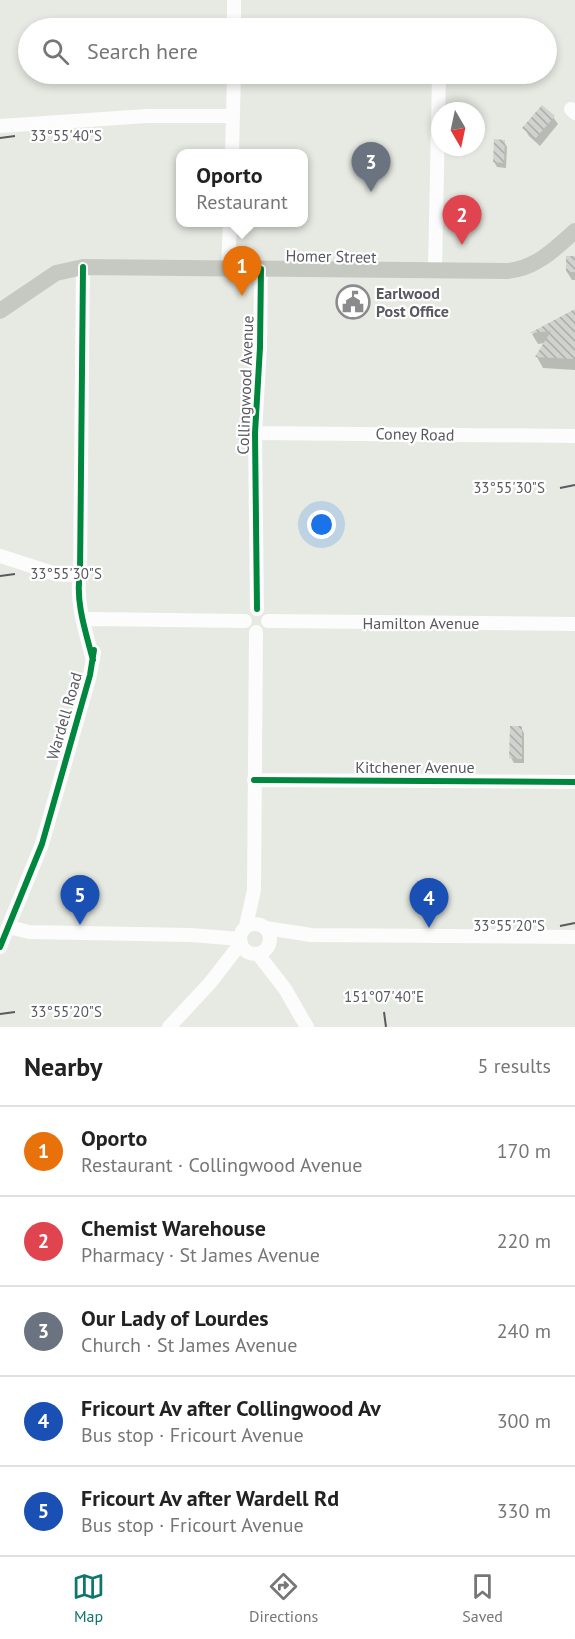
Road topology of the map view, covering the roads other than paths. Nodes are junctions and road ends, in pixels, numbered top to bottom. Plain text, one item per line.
1 (234, 0) edge
2 (234, 18) edge
3 (234, 84) edge
4 (439, 84) edge
5 (233, 116) junction
6 (0, 126) edge
7 (232, 149) edge
8 (230, 227) edge
9 (575, 231) edge
10 (82, 267) junction
11 (228, 268) junction
12 (261, 269) junction
13 (435, 270) junction
14 (0, 311) edge
15 (255, 433) junction
16 (575, 436) edge
17 (0, 556) edge
18 (80, 574) junction
19 (257, 609) junction
20 (91, 619) junction
21 (245, 621) junction
22 (268, 621) junction
23 (575, 624) edge
24 (256, 632) junction
25 (93, 660) junction
26 (254, 780) junction
27 (575, 782) edge
28 (254, 890) junction
29 (264, 926) junction
30 (9, 927) junction
31 (311, 934) junction
32 (191, 935) junction
33 (210, 937) junction
34 (575, 937) edge
35 (252, 942) junction
36 (0, 947) edge
37 (223, 966) junction
38 (210, 983) junction
39 (169, 1027) edge
40 (307, 1027) edge

1 - 2 street
3 - 5 street
4 - 13 street
5 - 6 street
5 - 7 street
8 - 11 street
9 - 13 main road, Homer Street
10 - 11 main road, Homer Street
10 - 14 main road, Homer Street
10 - 18 street, Wardell Road
11 - 12 main road, Homer Street
12 - 13 main road, Homer Street
12 - 15 street, Collingwood Avenue
15 - 16 street, Coney Road
15 - 19 street, Collingwood Avenue
17 - 18 street
18 - 20 street, Wardell Road
18 - 25 street, Wardell Road
19 - 21 street
19 - 22 street
20 - 21 street
20 - 25 street, Wardell Road
21 - 24 street
22 - 23 street, Hamilton Avenue
22 - 24 street
24 - 26 street
25 - 30 street, Wardell Road
26 - 27 street, Kitchener Avenue
26 - 28 street
28 - 29 street
28 - 35 street
29 - 31 street
29 - 35 street
29 - 35 street
30 - 32 street
30 - 36 street, Wardell Road
31 - 34 street
31 - 35 street
32 - 33 street
32 - 35 street
33 - 35 street
33 - 37 street
35 - 37 street
35 - 38 street
35 - 40 street
37 - 38 street
38 - 39 street

